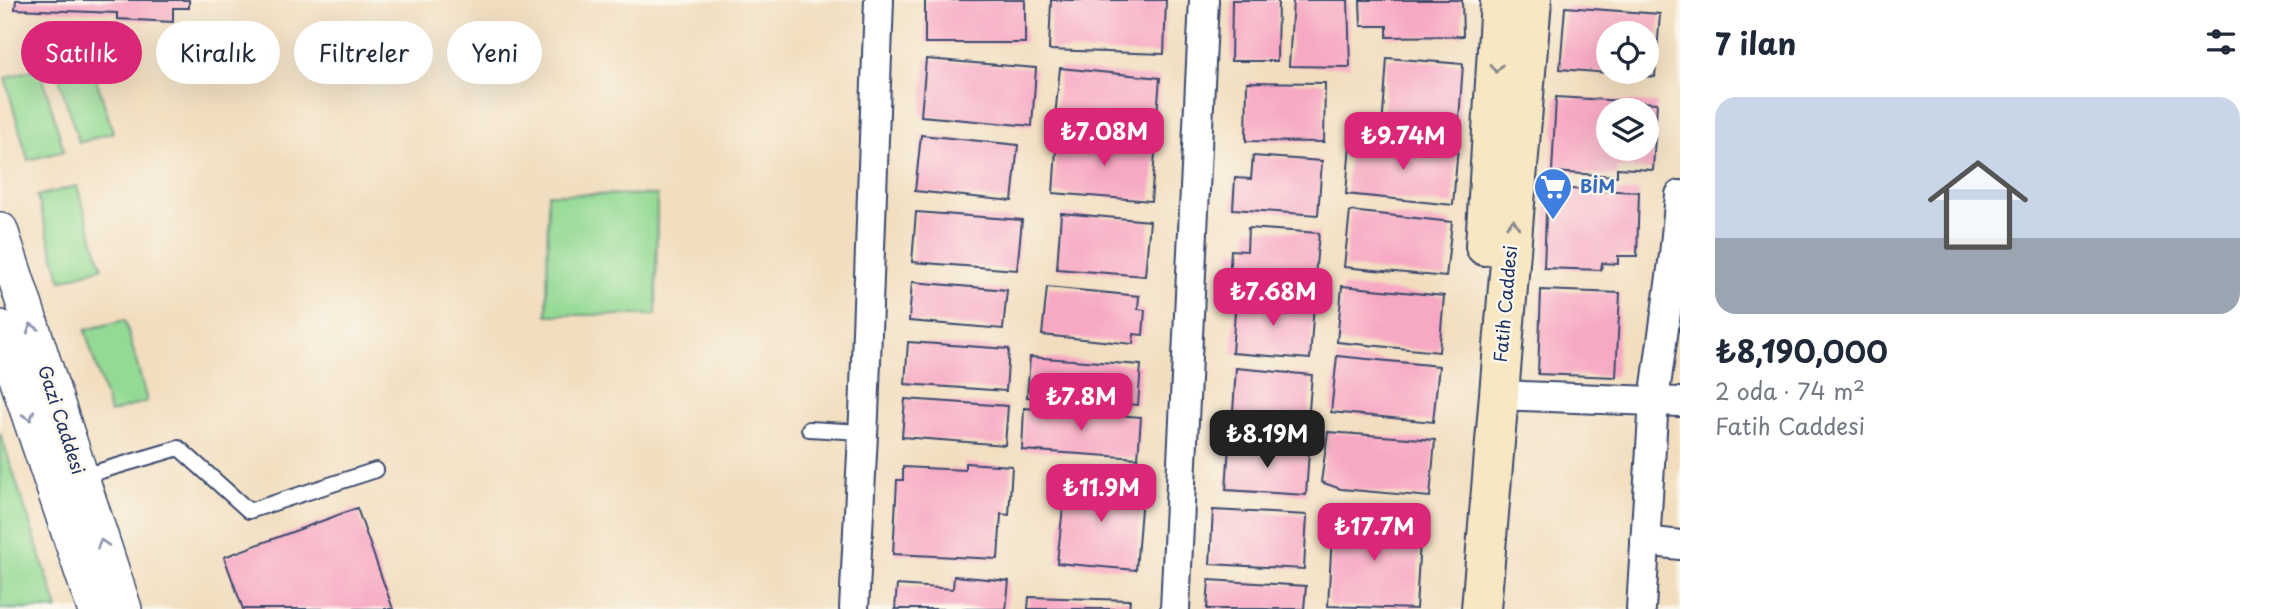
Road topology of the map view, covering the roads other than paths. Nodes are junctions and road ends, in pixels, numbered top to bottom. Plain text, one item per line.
1 (879, 0) edge
2 (1204, 0) edge
3 (1500, 0) edge
4 (1532, 0) edge
5 (1680, 195) edge
6 (0, 230) edge
7 (1677, 256) edge
8 (0, 328) edge
9 (1498, 395) junction
10 (1667, 401) edge
11 (810, 429) dead end
12 (863, 432) junction
13 (376, 470) dead end
14 (80, 477) junction
15 (1645, 541) junction
16 (1680, 545) edge
17 (95, 609) edge
18 (124, 609) edge
19 (854, 609) edge
20 (1175, 609) edge
21 (1458, 609) edge
22 (1481, 609) edge
23 (1640, 609) edge

1 - 12 street
2 - 20 street
3 -> 21 main road, Fatih Caddesi
9 -> 4 main road, Fatih Caddesi
5 - 7 street
14 -> 6 street, Gazi Caddesi
7 - 10 street
8 -> 17 street, Gazi Caddesi
9 - 10 street
9 - 22 main road, Fatih Caddesi
10 - 15 street
11 - 12 lane
12 - 19 street
13 - 14 lane
18 -> 14 street, Gazi Caddesi
15 - 16 street
15 - 23 street

